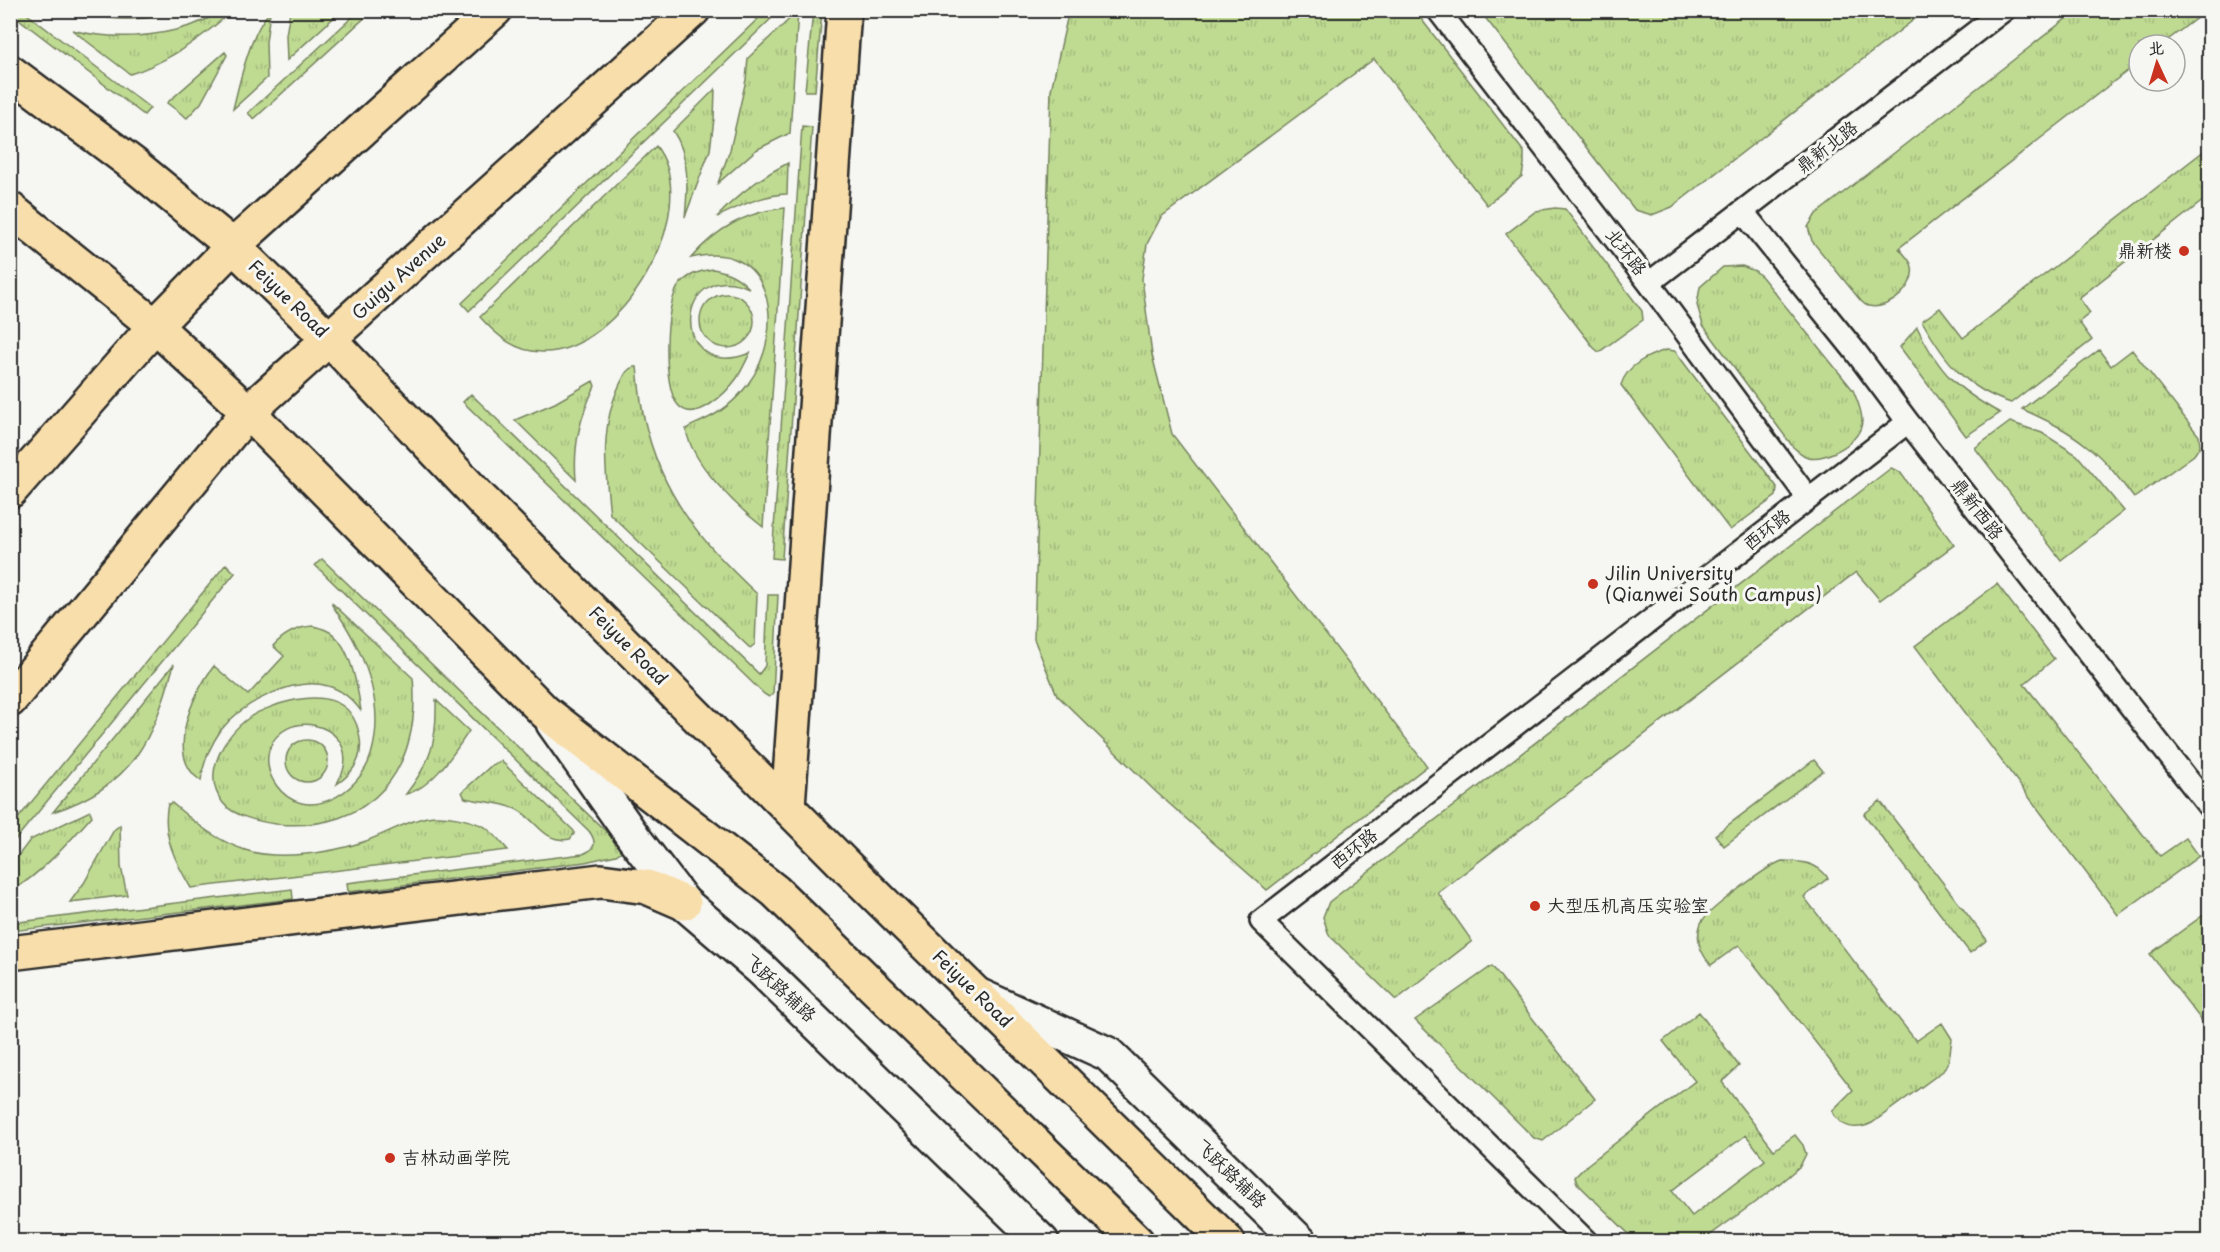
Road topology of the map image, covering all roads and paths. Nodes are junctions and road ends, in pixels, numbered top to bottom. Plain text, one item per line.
1 (495, 10) edge
2 (693, 10) edge
3 (844, 10) edge
4 (1438, 10) edge
5 (2004, 10) edge
6 (10, 72) edge
7 (10, 209) edge
8 (1743, 212) junction
9 (233, 246) junction
10 (1649, 283) junction
11 (155, 326) junction
12 (330, 340) junction
13 (248, 412) junction
14 (1908, 422) junction
15 (10, 491) edge
16 (1808, 498) junction
17 (10, 700) edge
18 (545, 712) junction
19 (788, 806) junction
20 (2210, 808) edge
21 (684, 903) junction
22 (10, 953) edge
23 (980, 996) junction
24 (1042, 1242) edge
25 (1137, 1242) edge
26 (1228, 1242) edge
27 (1300, 1242) edge
28 (1587, 1242) edge

1 - 9 main road
2 - 12 main road, Guigu Avenue
3 - 19 main road
4 - 10 lane, 北环路
5 - 8 lane, 鼎新北路
6 - 9 main road, Feiyue Road
7 - 11 main road
8 - 10 lane, 鼎新北路
8 - 14 lane, 鼎新西路
9 - 11 main road
9 - 12 main road, Feiyue Road
10 - 16 lane, 北环路
11 - 13 main road
11 - 15 main road
12 - 13 main road, Guigu Avenue
12 - 19 main road, Feiyue Road
13 - 17 main road, Guigu Avenue
13 - 18 main road
14 - 16 lane
14 - 20 lane, 鼎新西路
16 - 28 lane, 西环路
18 - 21 street, 飞跃路辅路
18 - 25 main road
19 - 23 main road, Feiyue Road
21 - 22 main road
21 - 24 street, 飞跃路辅路
23 - 26 main road, Feiyue Road
23 - 27 street, 飞跃路辅路

